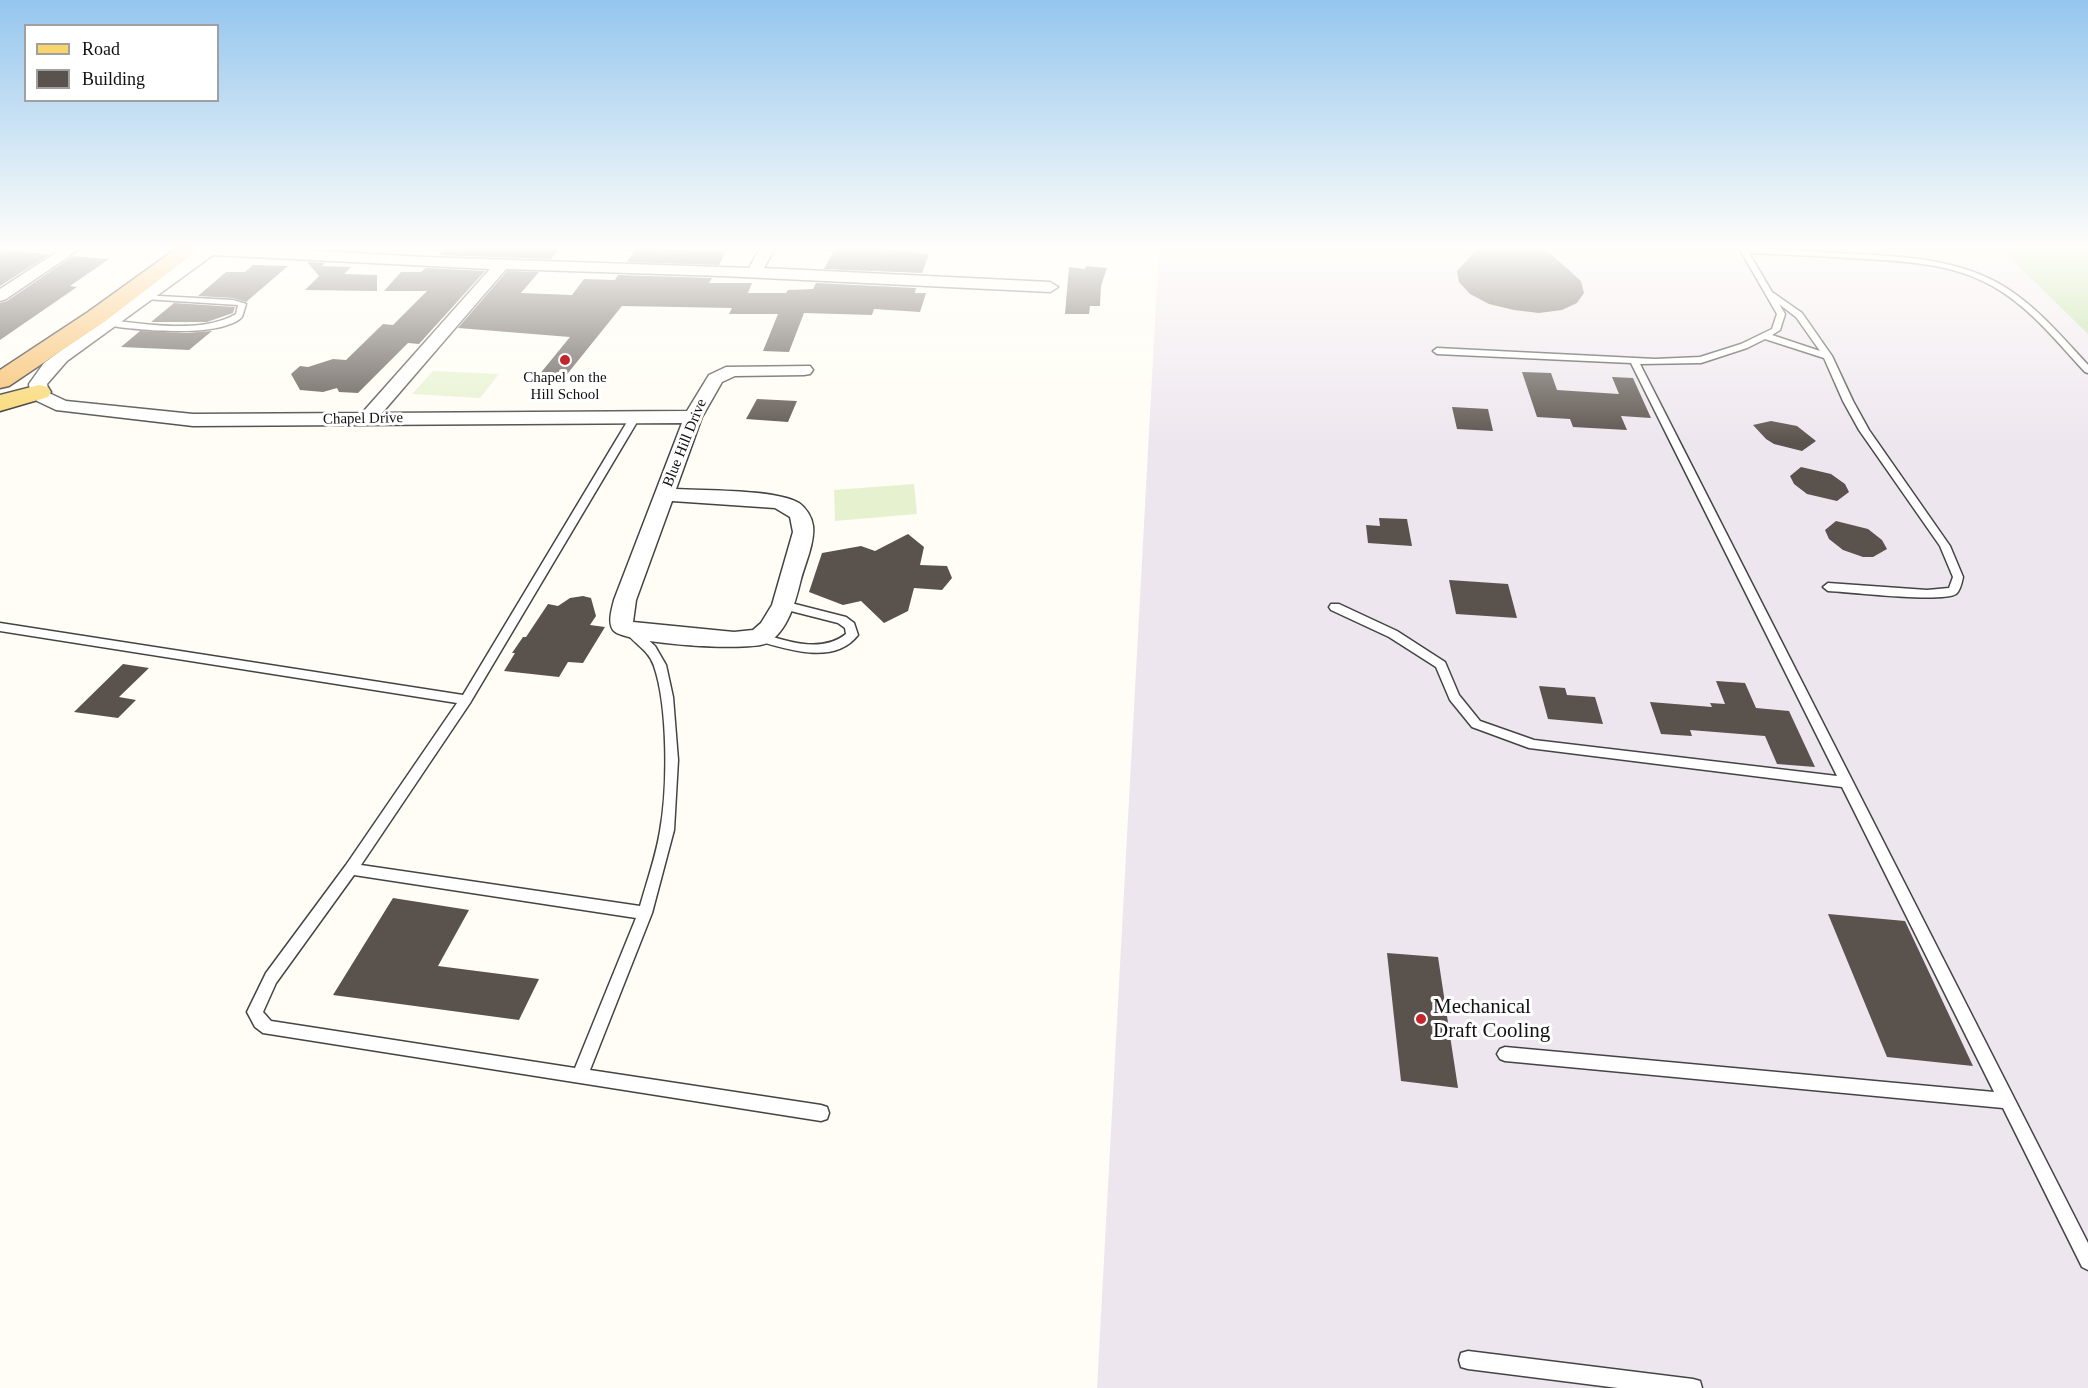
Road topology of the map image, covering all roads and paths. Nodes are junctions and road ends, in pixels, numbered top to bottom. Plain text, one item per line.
1 (77, 313) edge
2 (103, 313) edge
3 (122, 313) edge
4 (242, 313) edge
5 (460, 313) edge
6 (1780, 313) edge
7 (1796, 313) edge
8 (2033, 313) edge
9 (108, 323) junction
10 (1765, 336) junction
11 (1437, 351) dead end
12 (1828, 356) junction
13 (1634, 361) junction
14 (0, 366) edge
15 (804, 370) dead end
16 (2088, 370) edge
17 (0, 381) edge
18 (39, 392) junction
19 (0, 403) edge
20 (635, 417) junction
21 (693, 417) junction
22 (368, 418) junction
23 (664, 494) junction
24 (1828, 587) dead end
25 (783, 605) junction
26 (1335, 607) dead end
27 (0, 627) edge
28 (632, 631) junction
29 (759, 637) junction
30 (466, 700) junction
31 (1846, 782) junction
32 (351, 869) junction
33 (645, 913) junction
34 (1505, 1054) dead end
35 (580, 1076) junction
36 (2007, 1101) junction
37 (821, 1113) dead end
38 (2088, 1261) edge
39 (1468, 1360) dead end
40 (1693, 1388) edge

1 - 14 highway
2 - 17 highway
3 - 9 street
4 - 9 lane
5 - 22 street
6 - 10 lane
7 - 12 lane
8 - 16 lane
9 - 18 street
10 - 12 lane
10 - 13 lane
11 - 13 lane
12 - 24 lane
13 - 31 lane
15 - 21 street, Blue Hill Drive
18 - 19 main road
18 - 22 street, Chapel Drive
20 - 21 street, Chapel Drive
20 - 22 street, Chapel Drive
20 - 30 lane
21 - 23 street, Blue Hill Drive
23 - 25 street, Blue Hill Drive
23 - 28 street, Blue Hill Drive
25 - 29 street, Blue Hill Drive
25 - 29 lane
26 - 31 lane
27 - 30 lane
28 - 29 street
28 - 33 lane
30 - 32 lane
31 - 36 lane
32 - 33 lane
32 - 35 lane
33 - 35 lane
34 - 36 lane
35 - 37 lane
36 - 38 lane
39 - 40 lane

